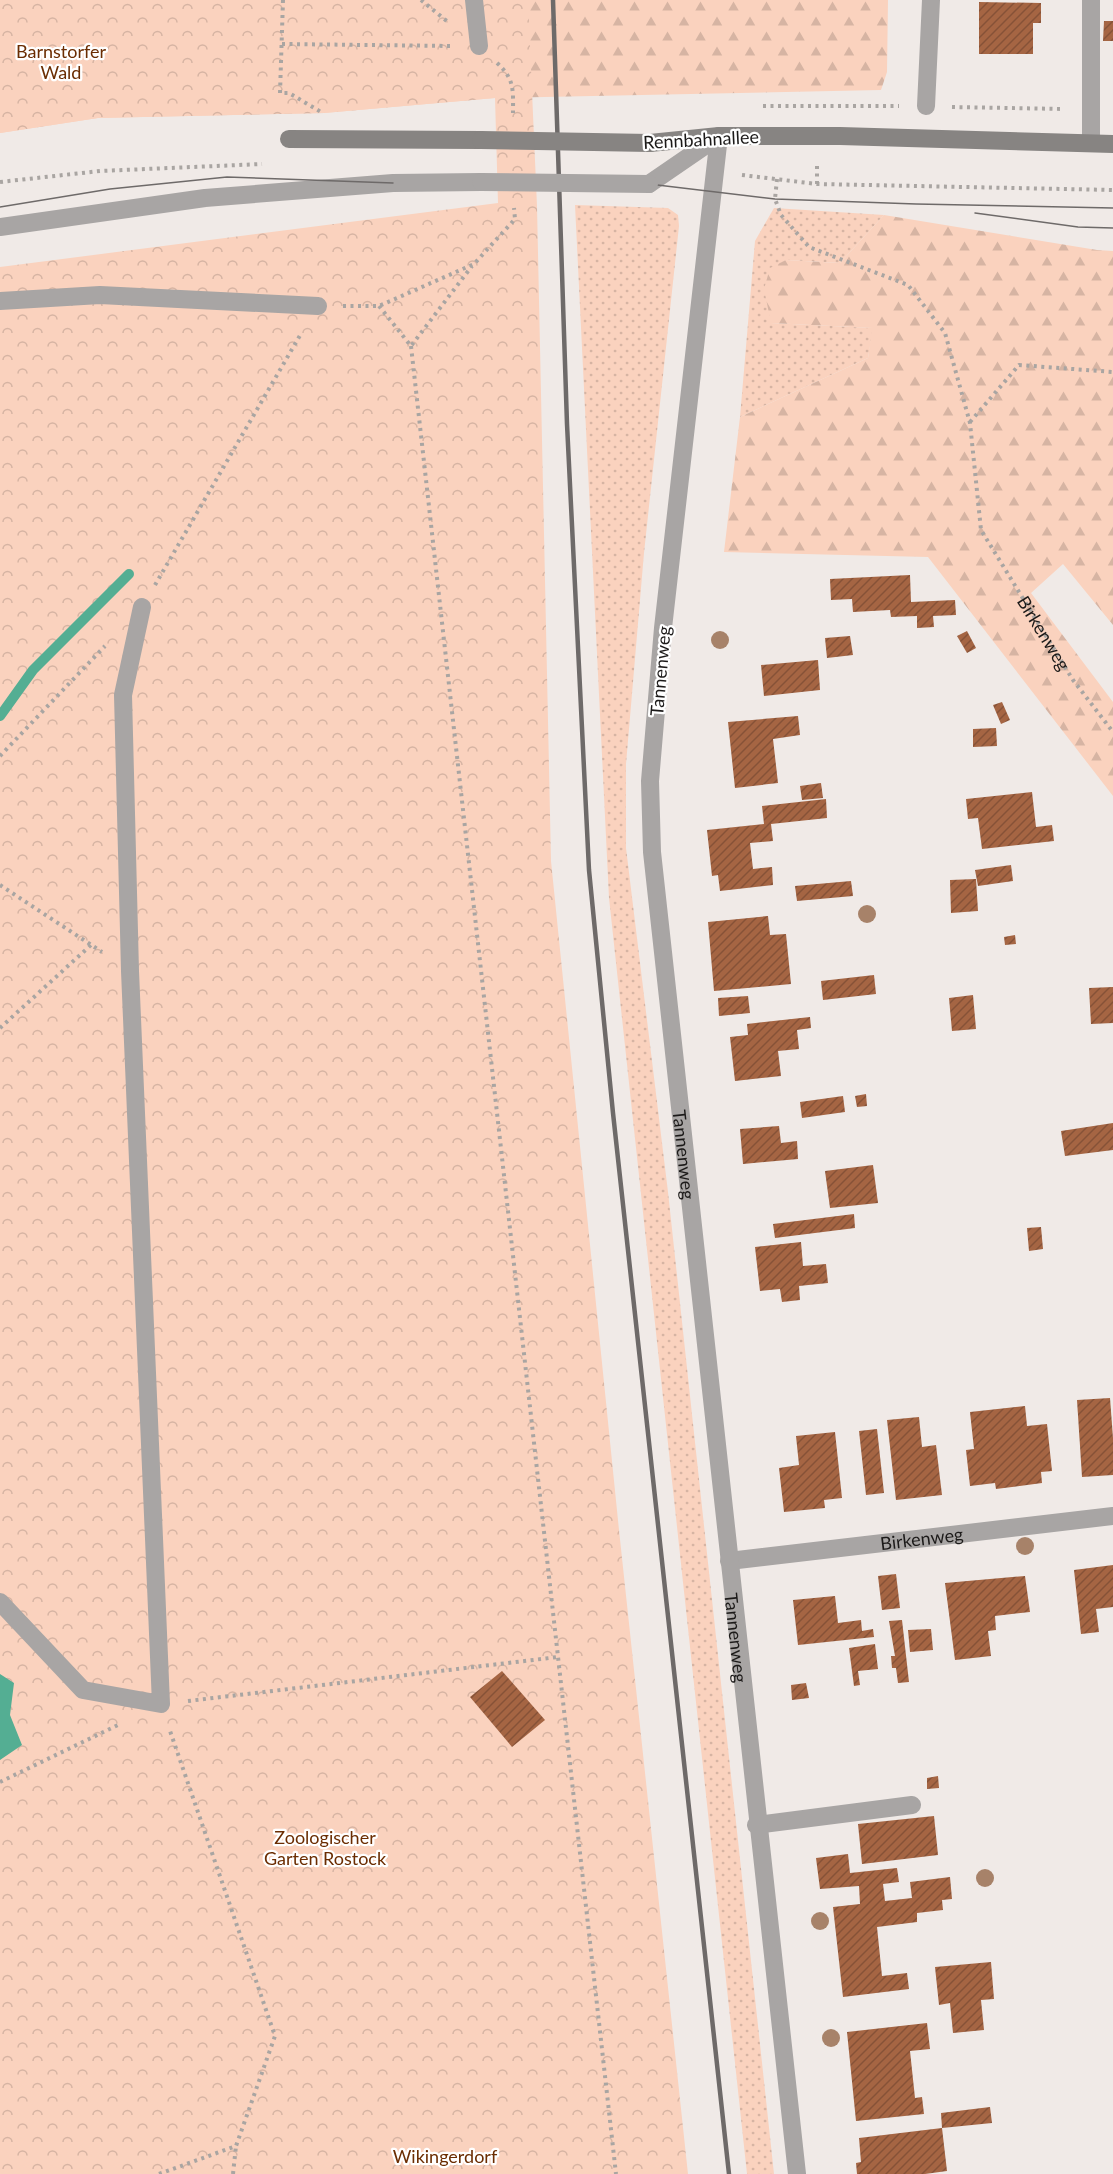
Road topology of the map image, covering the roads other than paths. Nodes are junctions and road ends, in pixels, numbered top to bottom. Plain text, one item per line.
1 (474, 0) edge
2 (931, 0) edge
3 (1091, 0) edge
4 (479, 46) road end
5 (926, 106) road end
6 (718, 135) junction
7 (289, 139) dead end
8 (1091, 143) junction
9 (1113, 144) edge
10 (0, 227) edge
11 (0, 301) edge
12 (318, 306) road end
13 (142, 607) road end
14 (1113, 1516) edge
15 (729, 1561) junction
16 (0, 1602) edge
17 (912, 1805) dead end
18 (756, 1825) junction
19 (796, 2174) edge

1 - 4 street
2 - 5 street
3 - 8 street
6 - 7 main road, Rennbahnallee, bridge
6 - 8 main road, Rennbahnallee
6 - 10 street, bridge
6 - 15 street, Tannenweg
8 - 9 main road, Rennbahnallee
11 - 12 street
13 - 16 street
14 - 15 street, Birkenweg
15 - 18 street, Tannenweg
17 - 18 street
18 - 19 street, Tannenweg

